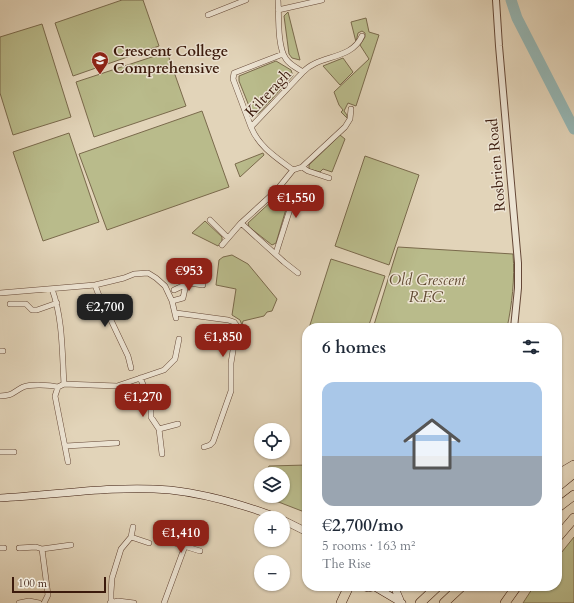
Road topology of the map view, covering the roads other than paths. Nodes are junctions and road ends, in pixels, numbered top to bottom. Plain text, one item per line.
1 (246, 0) edge
2 (278, 0) edge
3 (322, 0) edge
4 (496, 0) edge
5 (278, 10) junction
6 (208, 15) dead end
7 (362, 36) dead end
8 (283, 54) junction
9 (303, 72) junction
10 (351, 109) dead end
11 (251, 127) junction
12 (302, 167) junction
13 (293, 170) junction
14 (329, 178) dead end
15 (276, 191) junction
16 (210, 220) dead end
17 (242, 223) junction
18 (228, 238) junction
19 (222, 245) dead end
20 (276, 254) junction
21 (298, 273) dead end
22 (95, 284) junction
23 (186, 284) junction
24 (203, 285) dead end
25 (52, 289) junction
26 (174, 290) dead end
27 (0, 293) edge
28 (172, 301) junction
29 (57, 303) junction
30 (10, 304) dead end
31 (514, 323) edge
32 (179, 340) dead end
33 (131, 368) dead end
34 (140, 378) junction
35 (64, 384) junction
36 (58, 387) junction
37 (0, 396) edge
38 (178, 424) dead end
39 (159, 429) junction
40 (117, 443) dead end
41 (66, 446) junction
42 (204, 446) dead end
43 (0, 452) edge
44 (14, 452) dead end
45 (162, 454) dead end
46 (68, 462) dead end
47 (574, 464) edge
48 (562, 472) edge
49 (574, 473) edge
50 (562, 483) edge
51 (574, 495) edge
52 (0, 498) edge
53 (562, 504) edge
54 (260, 511) edge
55 (574, 518) edge
56 (290, 524) edge
57 (133, 527) dead end
58 (302, 530) edge
59 (562, 532) edge
60 (131, 537) junction
61 (168, 541) dead end
62 (149, 543) dead end
63 (71, 545) dead end
64 (185, 546) junction
65 (19, 548) dead end
66 (42, 549) junction
67 (200, 551) dead end
68 (347, 591) edge
69 (383, 591) edge
70 (396, 591) edge
71 (433, 591) edge
72 (457, 591) edge
73 (514, 591) edge
74 (111, 602) edge
75 (401, 602) edge
76 (19, 603) edge
77 (39, 603) edge
78 (44, 603) edge
79 (134, 603) edge
80 (164, 603) edge
81 (341, 603) edge
82 (420, 603) edge
83 (444, 603) edge
84 (505, 603) edge

1 - 6 street
2 - 5 street, Kilteragh
3 - 5 street
4 - 31 street, Rosbrien Road
5 - 8 street, Kilteragh
7 - 9 street
8 - 9 street, Kilteragh
8 - 11 street
9 - 11 street, Kilteragh
10 - 12 street
11 - 13 street, Kilteragh
12 - 13 street
12 - 14 street
13 - 15 street
15 - 17 street
15 - 20 street
16 - 18 street
17 - 18 street
17 - 20 street
18 - 19 street
20 - 21 street
22 - 25 street
22 - 28 street
22 - 33 street
23 - 24 street
23 - 26 street
23 - 28 street
25 - 27 street
25 - 29 street
28 - 42 street
29 - 30 street
29 - 35 street
32 - 34 street
34 - 35 street
34 - 39 street
35 - 36 street
36 - 37 street
36 - 41 street
38 - 39 street
39 - 45 street
40 - 41 street
41 - 46 street
43 - 44 street
47 - 48 highway
49 - 50 highway
51 - 53 highway
52 - 54 main road
55 - 59 highway
56 - 58 main road
57 - 60 street
60 - 62 street
60 - 74 street
61 - 64 street
63 - 66 street
64 - 67 street
64 - 80 street
65 - 66 street
66 - 78 street
68 - 81 highway
69 - 75 main road
70 - 75 main road
71 - 82 highway
72 - 83 highway
73 - 84 highway
74 - 79 street
76 - 77 street

